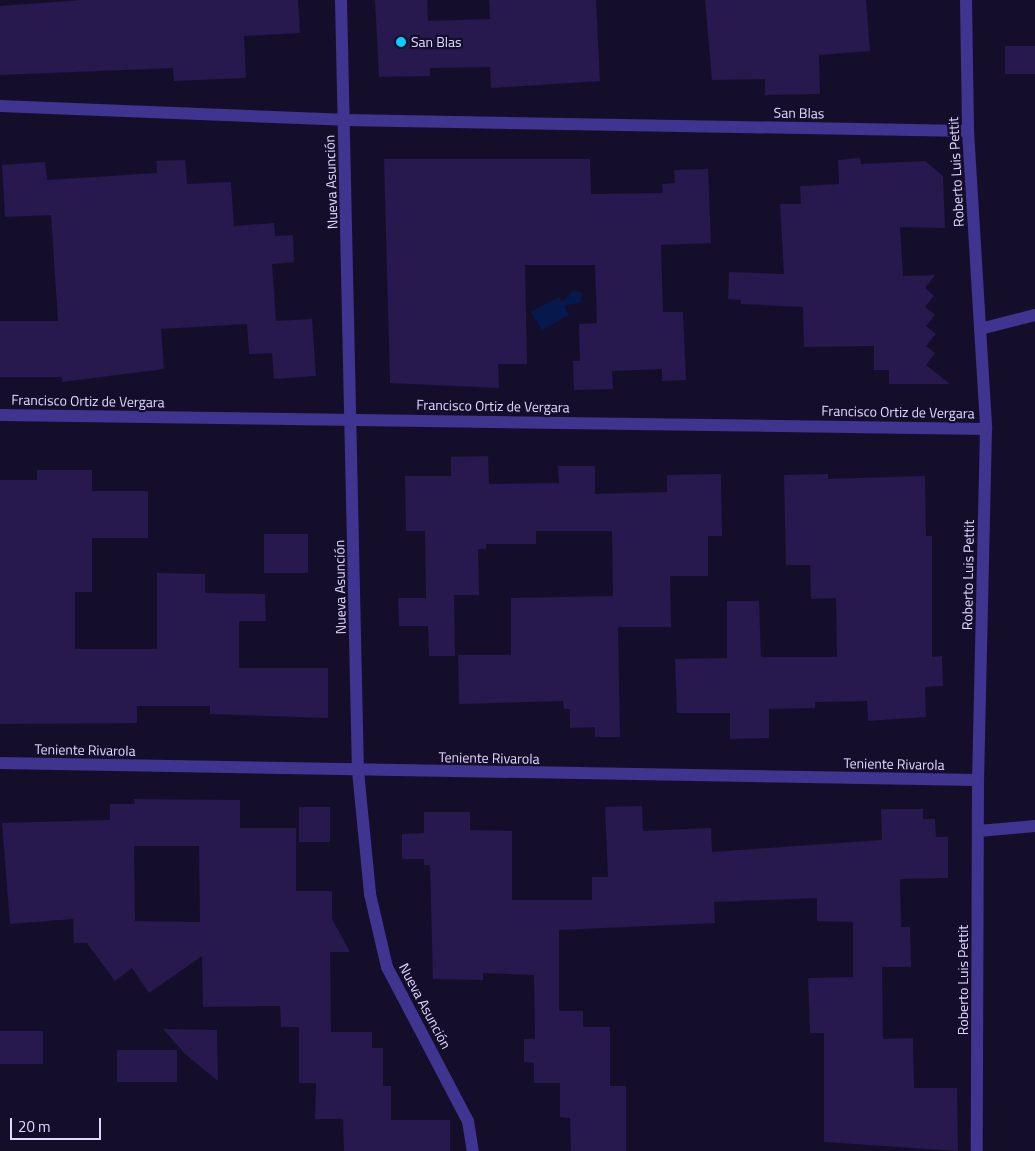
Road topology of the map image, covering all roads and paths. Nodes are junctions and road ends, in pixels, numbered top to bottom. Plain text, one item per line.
1 (341, 0) edge
2 (966, 0) edge
3 (0, 106) edge
4 (344, 120) junction
5 (968, 131) junction
6 (1035, 314) edge
7 (980, 329) junction
8 (0, 415) edge
9 (352, 419) junction
10 (986, 429) junction
11 (0, 763) edge
12 (358, 771) junction
13 (978, 780) junction
14 (1035, 826) edge
15 (979, 831) junction
16 (473, 1151) edge
17 (977, 1151) edge

1 - 4 street, Nueva Asunción
2 - 5 street, Roberto Luis Pettit
3 - 4 street, San Blas
4 - 5 street, San Blas
4 - 9 street, Nueva Asunción
5 - 7 street, Roberto Luis Pettit
6 - 7 street
7 - 10 street, Roberto Luis Pettit
8 - 9 street, Francisco Ortiz de Vergara
9 - 10 street, Francisco Ortiz de Vergara
9 - 12 street, Nueva Asunción
10 - 13 street, Roberto Luis Pettit
11 - 12 street, Teniente Rivarola
12 - 13 street, Teniente Rivarola
12 - 16 street, Nueva Asunción
13 - 15 street, Roberto Luis Pettit
14 - 15 street
15 - 17 street, Roberto Luis Pettit

